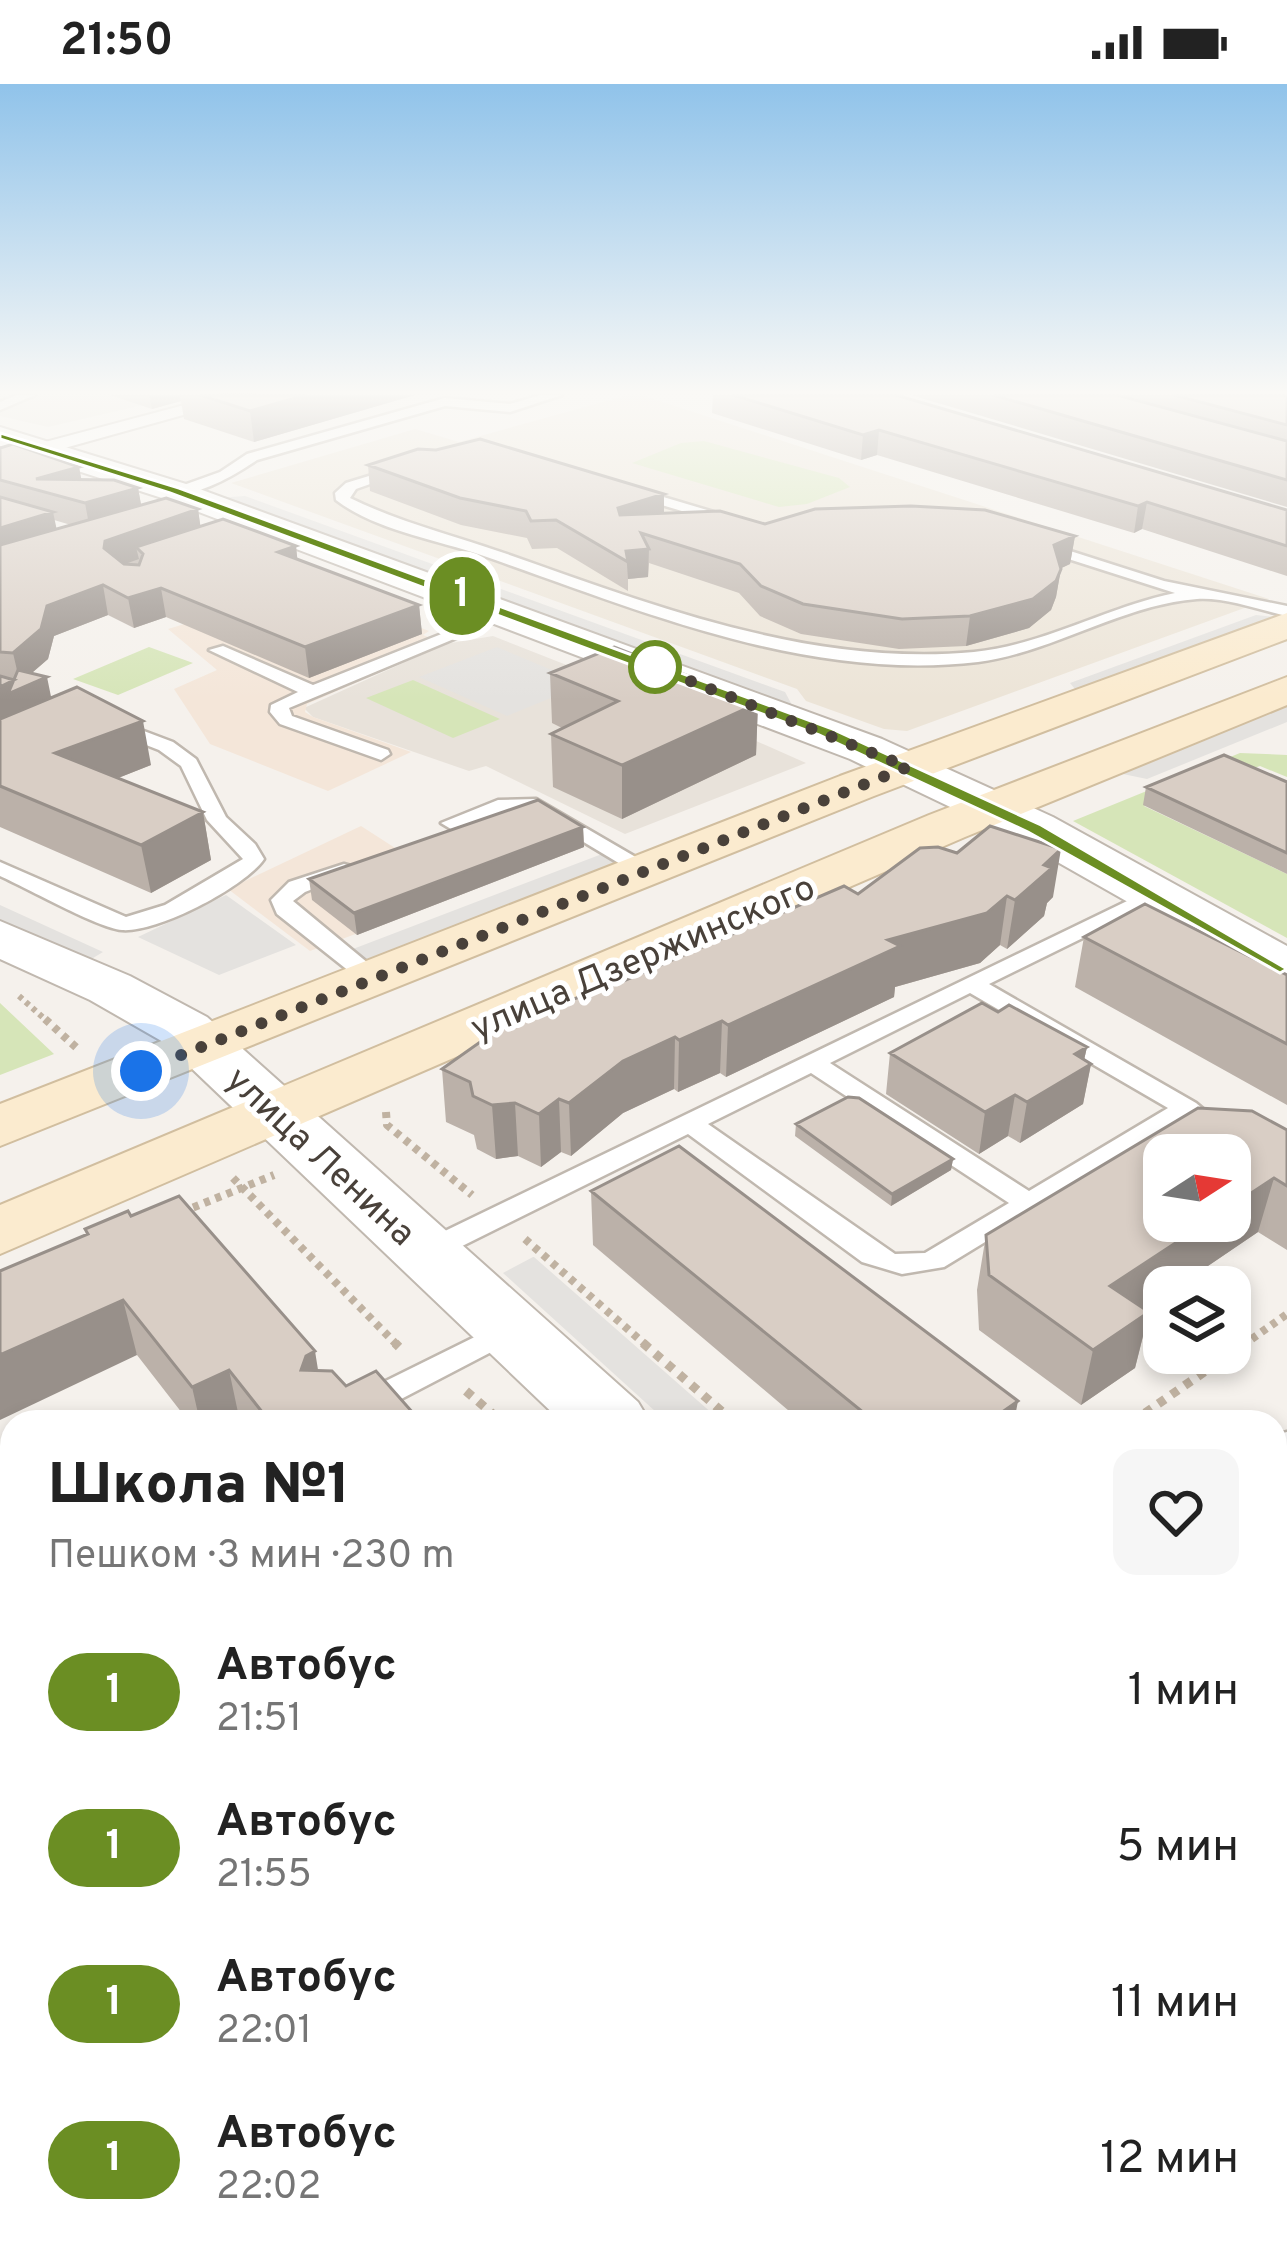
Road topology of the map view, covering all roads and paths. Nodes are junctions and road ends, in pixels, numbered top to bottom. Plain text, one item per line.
1 (159, 497) edge
2 (186, 497) edge
3 (343, 497) edge
4 (650, 497) edge
5 (174, 503) junction
6 (755, 527) edge
7 (1031, 543) edge
8 (1201, 595) junction
9 (1287, 611) edge
10 (508, 613) junction
11 (1287, 625) edge
12 (217, 650) edge
13 (309, 690) junction
14 (1287, 690) edge
15 (91, 717) edge
16 (381, 754) dead end
17 (908, 767) junction
18 (992, 807) junction
19 (451, 823) dead end
20 (361, 864) edge
21 (0, 868) edge
22 (644, 870) junction
23 (1154, 895) junction
24 (0, 938) edge
25 (1287, 969) edge
26 (372, 978) junction
27 (971, 984) junction
28 (16, 994) dead end
29 (205, 1045) junction
30 (83, 1053) dead end
31 (812, 1062) junction
32 (1187, 1108) junction
33 (278, 1113) junction
34 (690, 1123) junction
35 (387, 1125) dead end
36 (0, 1127) edge
37 (1227, 1131) edge
38 (1029, 1203) junction
39 (499, 1217) junction
40 (163, 1221) edge
41 (0, 1231) edge
42 (426, 1252) junction
43 (1287, 1314) edge
44 (509, 1330) junction
45 (430, 1370) junction
46 (353, 1410) edge
47 (490, 1410) edge
48 (598, 1410) edge
49 (720, 1410) edge
50 (1149, 1410) edge

1 - 5 street
2 - 5 lane
3 - 8 lane
4 - 6 lane
5 - 10 street
7 - 8 lane
8 - 9 lane
10 - 13 lane
10 - 17 street
11 - 17 main road, улица Дзержинского
12 - 13 lane
13 - 16 lane
14 - 18 main road, улица Дзержинского
15 - 21 lane
17 - 18 street
17 - 22 main road, улица Дзержинского
18 - 23 street
18 - 33 main road, улица Дзержинского
19 - 22 lane
20 - 26 lane
22 - 26 main road, улица Дзержинского
23 - 25 street
23 - 27 lane
24 - 29 street, улица Ленина
26 - 29 main road, улица Дзержинского
27 - 31 lane
27 - 32 lane
28 - 30 path
29 - 33 street, улица Ленина
29 - 36 main road, улица Дзержинского
31 - 34 lane
31 - 38 lane
32 - 37 lane
32 - 38 lane
33 - 41 main road, улица Дзержинского
33 - 42 street, улица Ленина
34 - 38 lane
34 - 39 lane
35 - 39 path
39 - 42 lane
39 - 49 path
40 - 45 path
42 - 44 street, улица Ленина
43 - 50 path
44 - 45 lane
44 - 48 street, улица Ленина
45 - 46 lane
45 - 47 path

